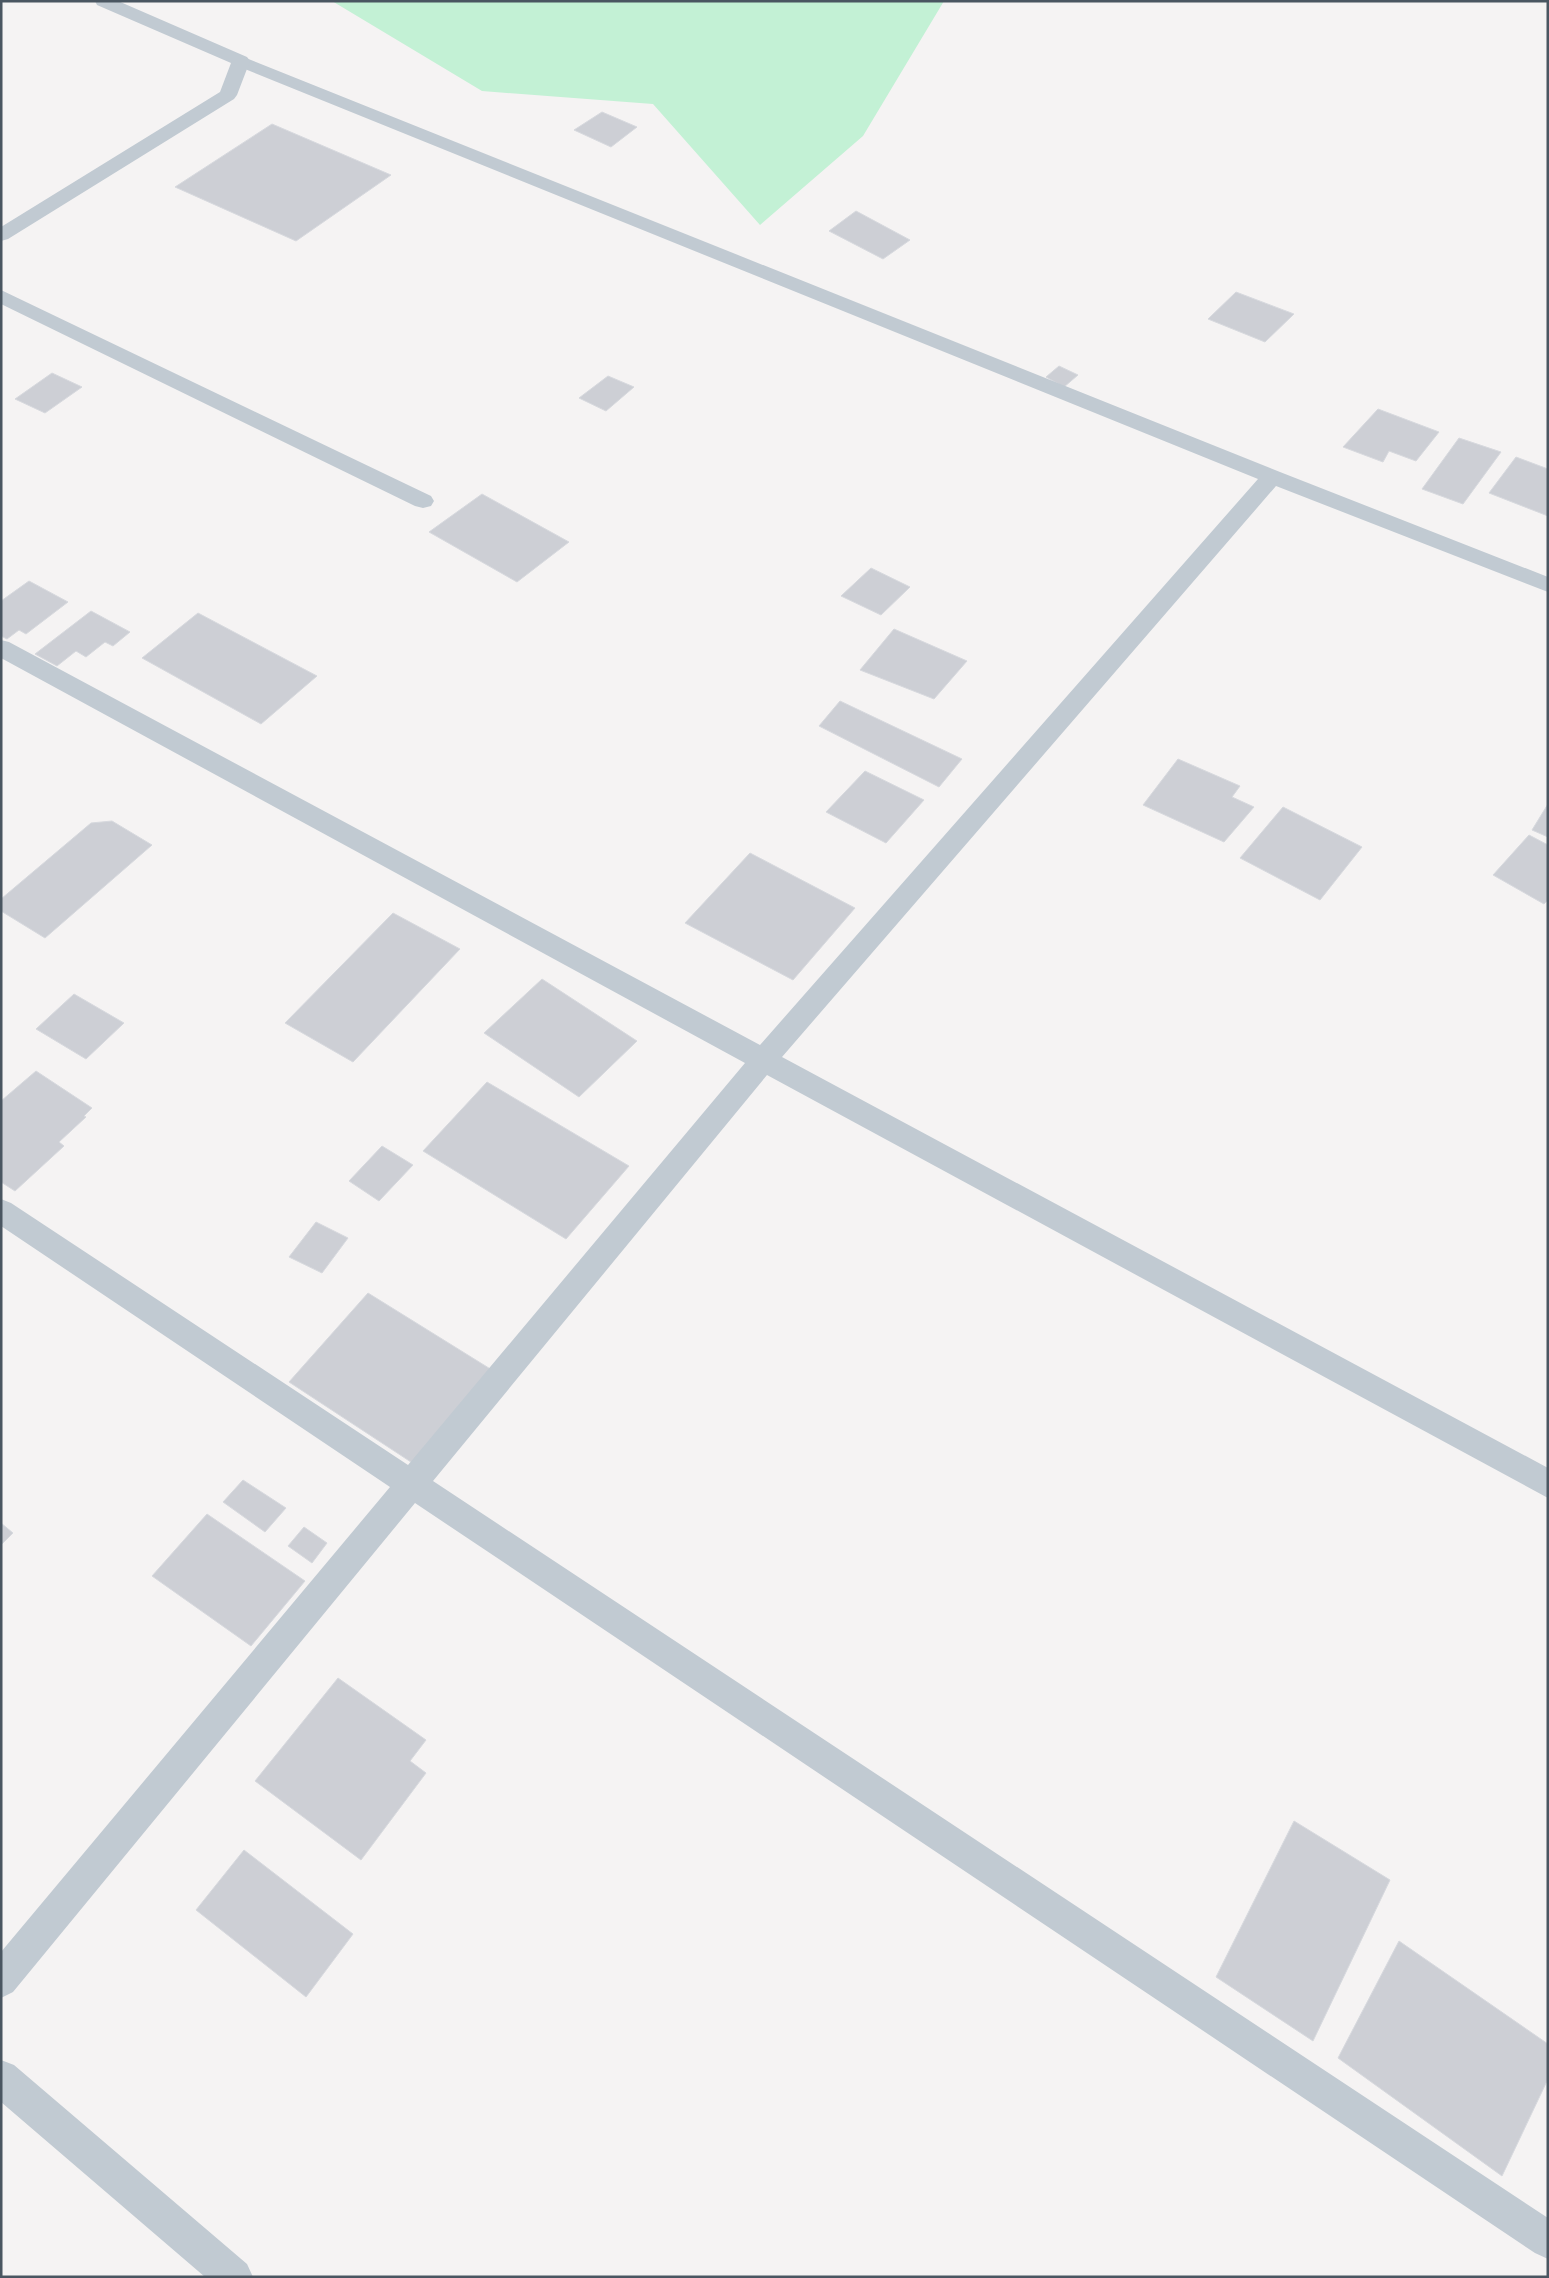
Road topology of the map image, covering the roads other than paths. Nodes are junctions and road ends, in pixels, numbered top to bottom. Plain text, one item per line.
1 (103, 1) edge
2 (241, 61) junction
3 (1, 236) edge
4 (1, 296) edge
5 (1272, 477) junction
6 (423, 501) dead end
7 (1548, 585) edge
8 (1, 648) edge
9 (763, 1060) junction
10 (1, 1211) edge
11 (412, 1484) junction
12 (1548, 1484) edge
13 (1, 1980) edge
14 (1, 2078) edge
15 (1548, 2240) edge
16 (234, 2277) edge

1 - 2 street
2 - 3 street
2 - 5 street
4 - 6 street
5 - 7 street
5 - 9 street
8 - 9 street
9 - 11 street
9 - 12 street
10 - 11 street
11 - 13 street
11 - 15 street
14 - 16 street

